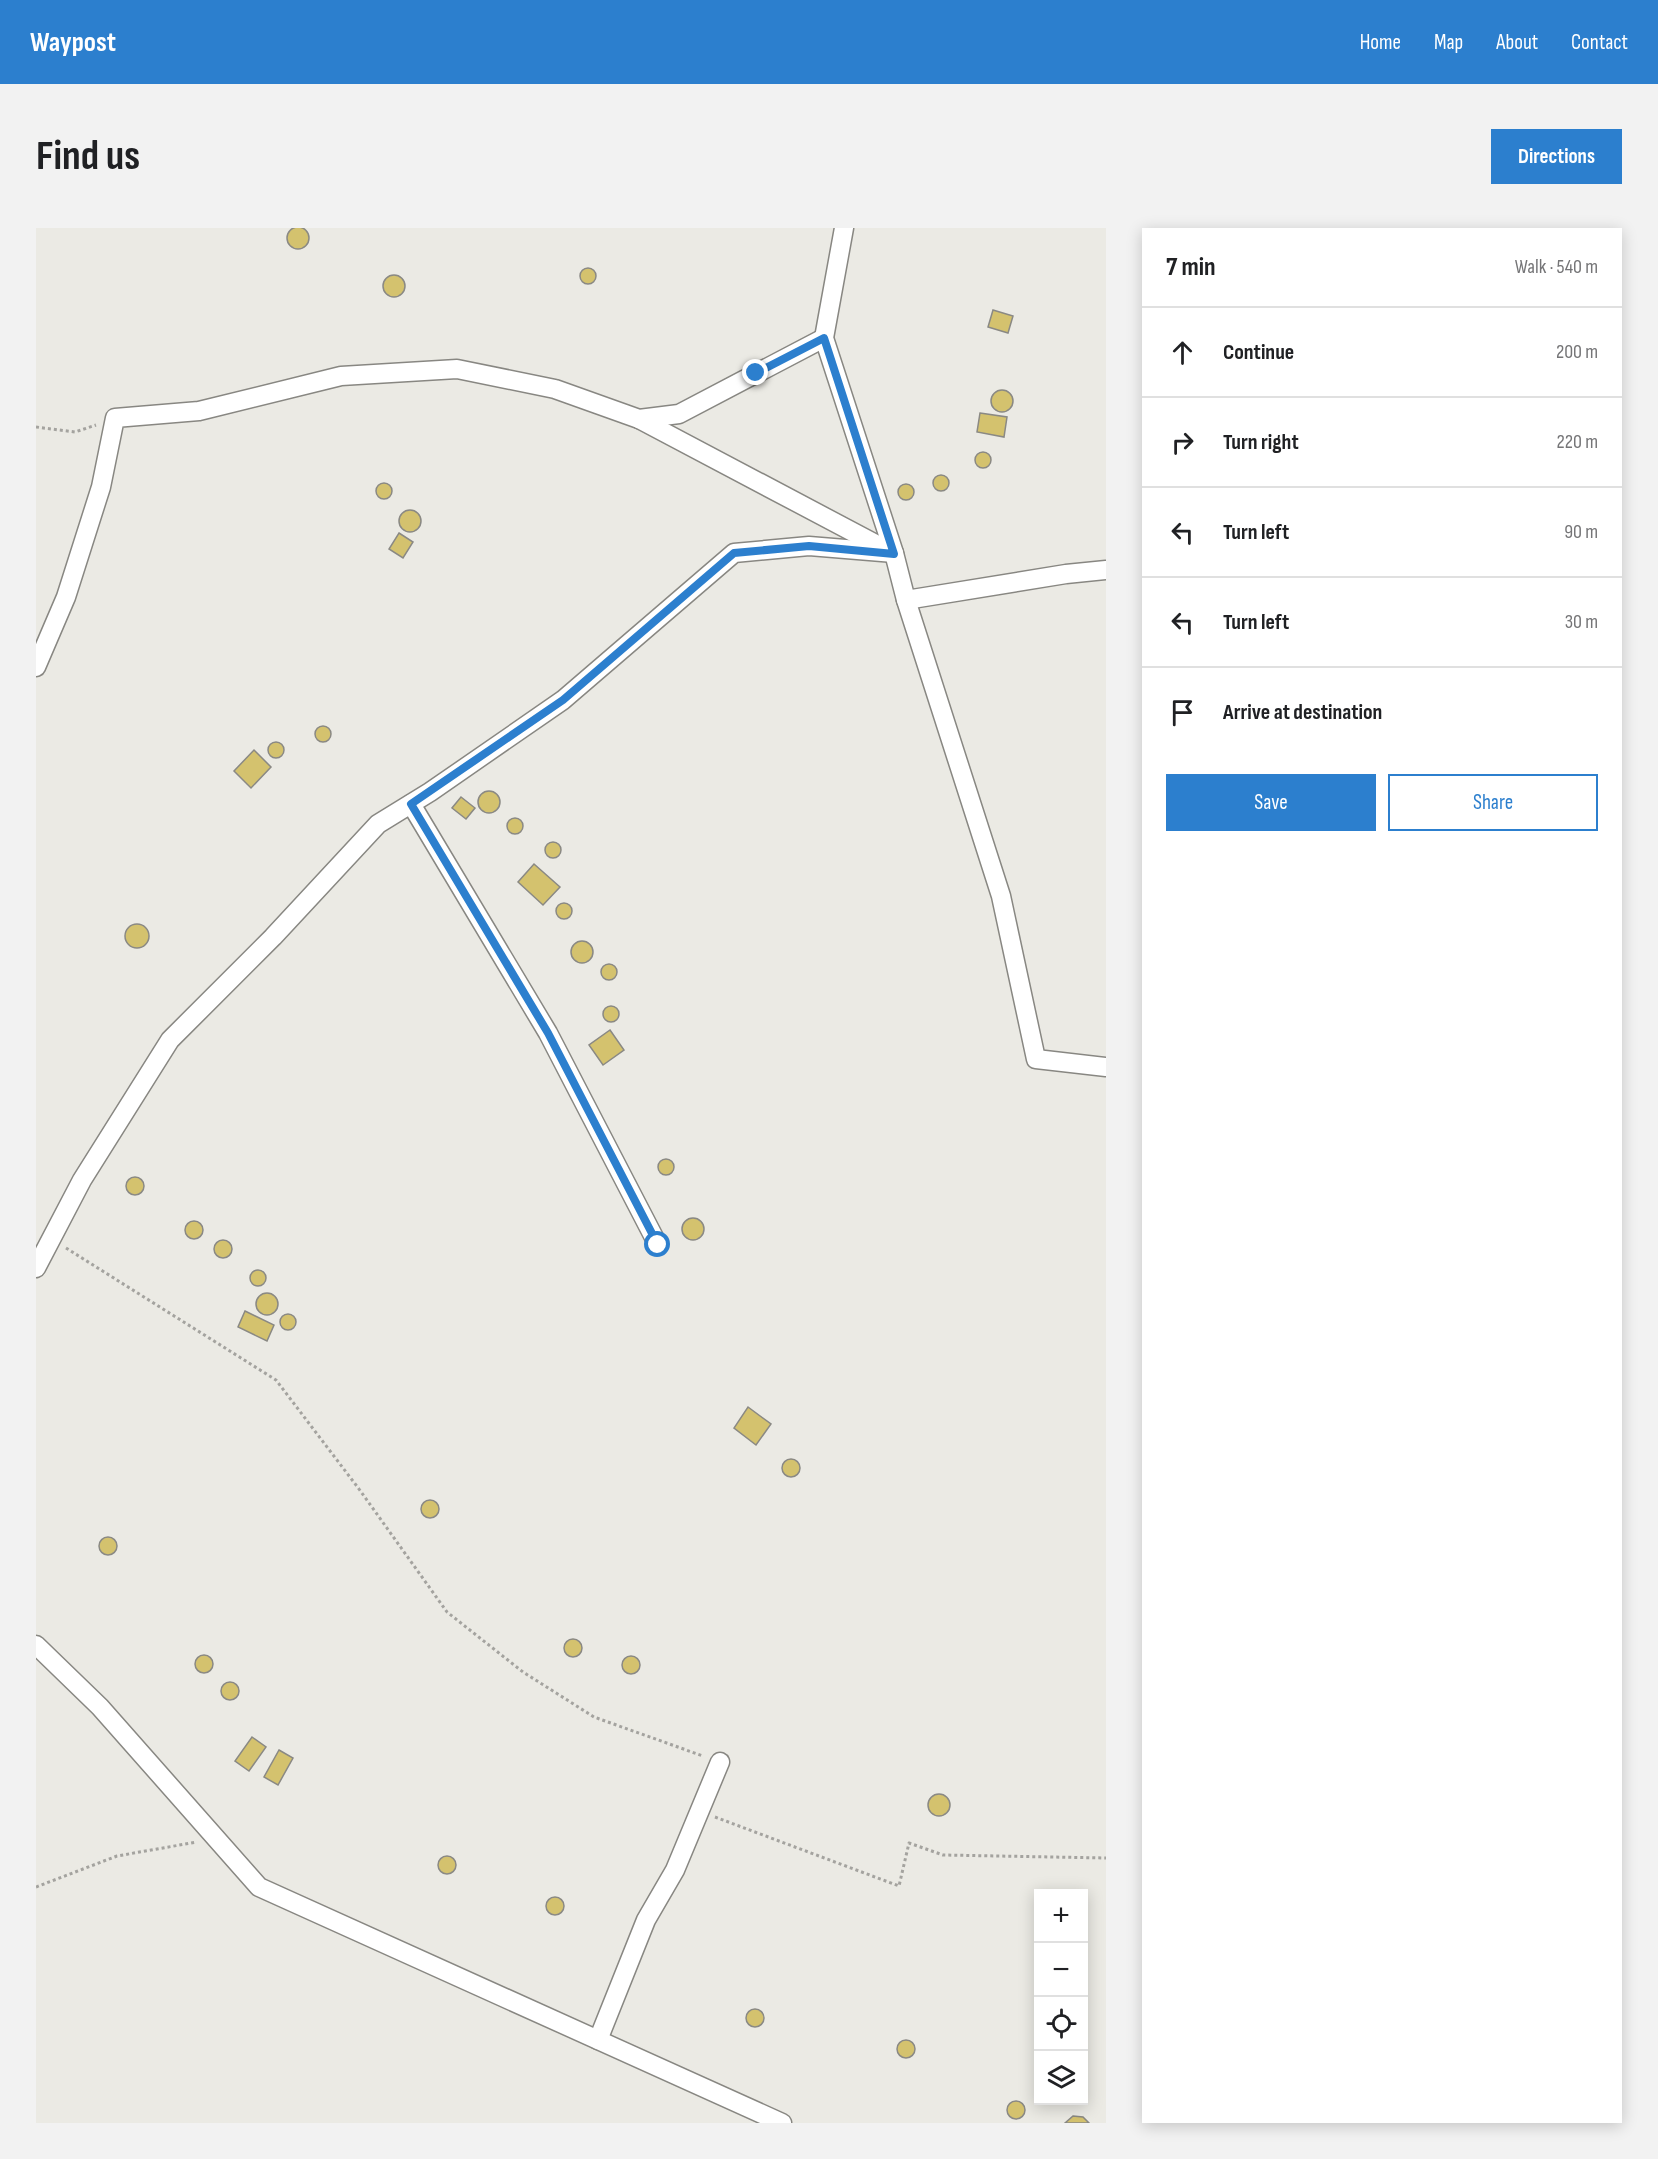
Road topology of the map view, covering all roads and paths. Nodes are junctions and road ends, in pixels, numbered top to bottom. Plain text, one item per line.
1 (844, 228) edge
2 (824, 338) junction
3 (115, 418) junction
4 (639, 419) junction
5 (36, 427) edge
6 (894, 554) junction
7 (1106, 570) edge
8 (906, 600) junction
9 (36, 667) edge
10 (411, 804) junction
11 (1106, 1067) edge
12 (51, 1239) junction
13 (658, 1245) dead end
14 (36, 1268) edge
15 (36, 1645) edge
16 (720, 1762) joint
17 (700, 1811) junction
18 (217, 1839) junction
19 (1106, 1858) edge
20 (36, 1887) edge
21 (598, 2040) junction
22 (782, 2123) edge

1 - 2 street
2 - 4 street
2 - 6 street
3 - 4 street
3 - 5 path
3 - 9 street
4 - 6 street
6 - 8 street
6 - 10 street
7 - 8 street
8 - 11 street
10 - 12 street
10 - 13 street
12 - 14 street
12 - 16 path
15 - 18 street
16 - 17 street
17 - 19 path
17 - 21 street
18 - 20 path
18 - 21 street
21 - 22 street

